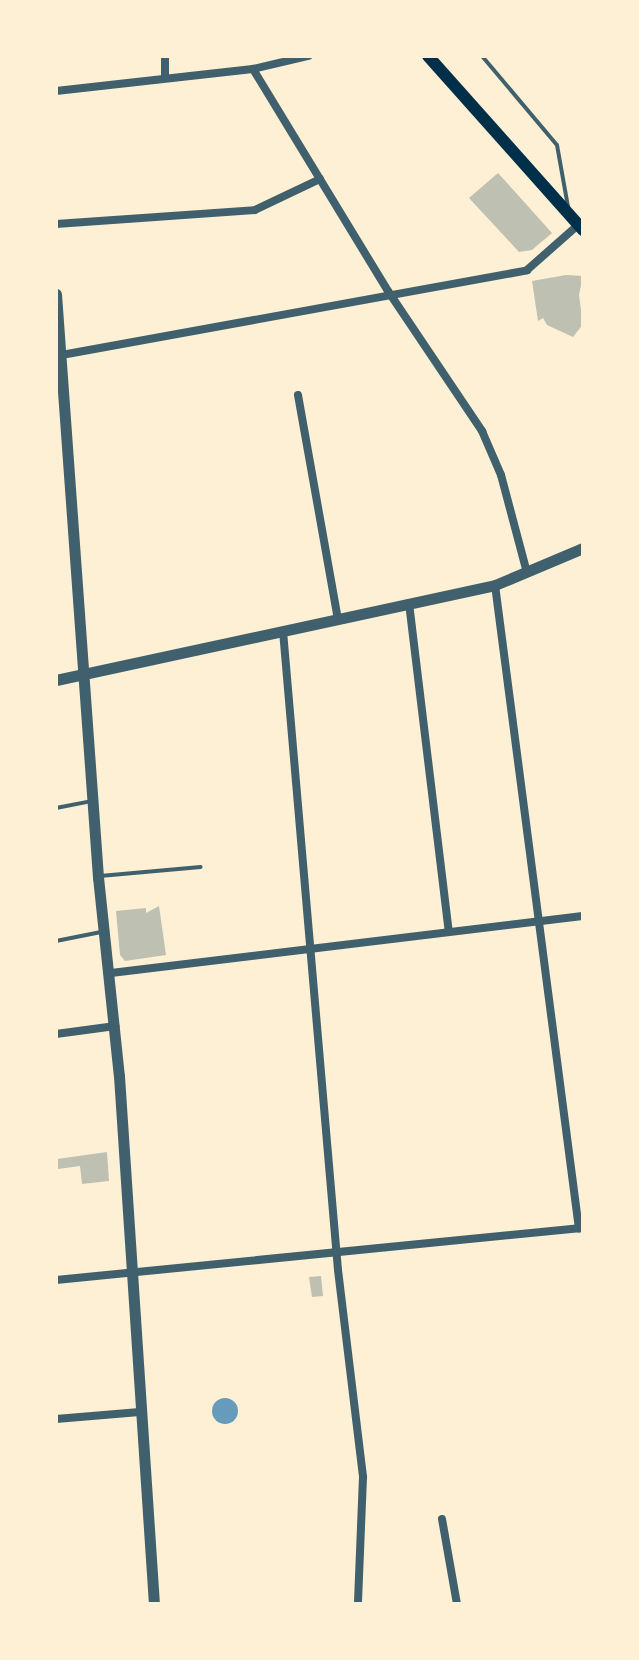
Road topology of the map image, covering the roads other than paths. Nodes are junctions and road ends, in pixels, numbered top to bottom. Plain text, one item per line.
1 (165, 56) edge
2 (308, 56) edge
3 (428, 56) edge
4 (482, 56) edge
5 (253, 69) junction
6 (165, 78) junction
7 (56, 91) edge
8 (320, 179) junction
9 (568, 213) junction
10 (56, 224) edge
11 (581, 228) edge
12 (388, 291) junction
13 (56, 294) edge
14 (58, 355) edge
15 (298, 395) dead end
16 (583, 548) edge
17 (527, 573) junction
18 (495, 585) junction
19 (409, 603) junction
20 (338, 619) junction
21 (283, 631) junction
22 (84, 674) junction
23 (56, 680) edge
24 (93, 800) junction
25 (56, 808) edge
26 (201, 867) dead end
27 (98, 877) junction
28 (583, 916) edge
29 (536, 921) junction
30 (104, 932) junction
31 (449, 932) junction
32 (56, 941) edge
33 (309, 949) junction
34 (111, 973) junction
35 (115, 1026) junction
36 (56, 1034) edge
37 (581, 1228) edge
38 (336, 1252) junction
39 (132, 1273) junction
40 (56, 1280) edge
41 (140, 1412) junction
42 (56, 1419) edge
43 (442, 1519) dead end
44 (154, 1604) edge
45 (358, 1604) edge
46 (457, 1604) edge

1 - 6 street
2 - 5 street
3 - 9 main road
4 - 9 lane
5 - 6 street
5 - 8 street
6 - 7 street
8 - 10 street
8 - 12 street
9 - 11 main road
11 - 12 street
12 - 14 street
12 - 17 street
13 - 14 street
14 - 22 street
15 - 20 street
16 - 17 street
17 - 18 street
18 - 19 street
18 - 29 street
19 - 20 street
19 - 31 street
20 - 21 street
21 - 22 street
21 - 33 street
22 - 23 street
22 - 24 street
24 - 25 lane
24 - 27 street
26 - 27 lane
27 - 30 street
28 - 29 street
29 - 31 street
29 - 37 street
30 - 32 lane
30 - 34 street
31 - 33 street
33 - 34 street
33 - 38 street
34 - 35 street
35 - 36 street
35 - 39 street
37 - 38 street
38 - 39 street
38 - 45 street
39 - 40 street
39 - 41 street
41 - 42 street
41 - 44 street
43 - 46 street

